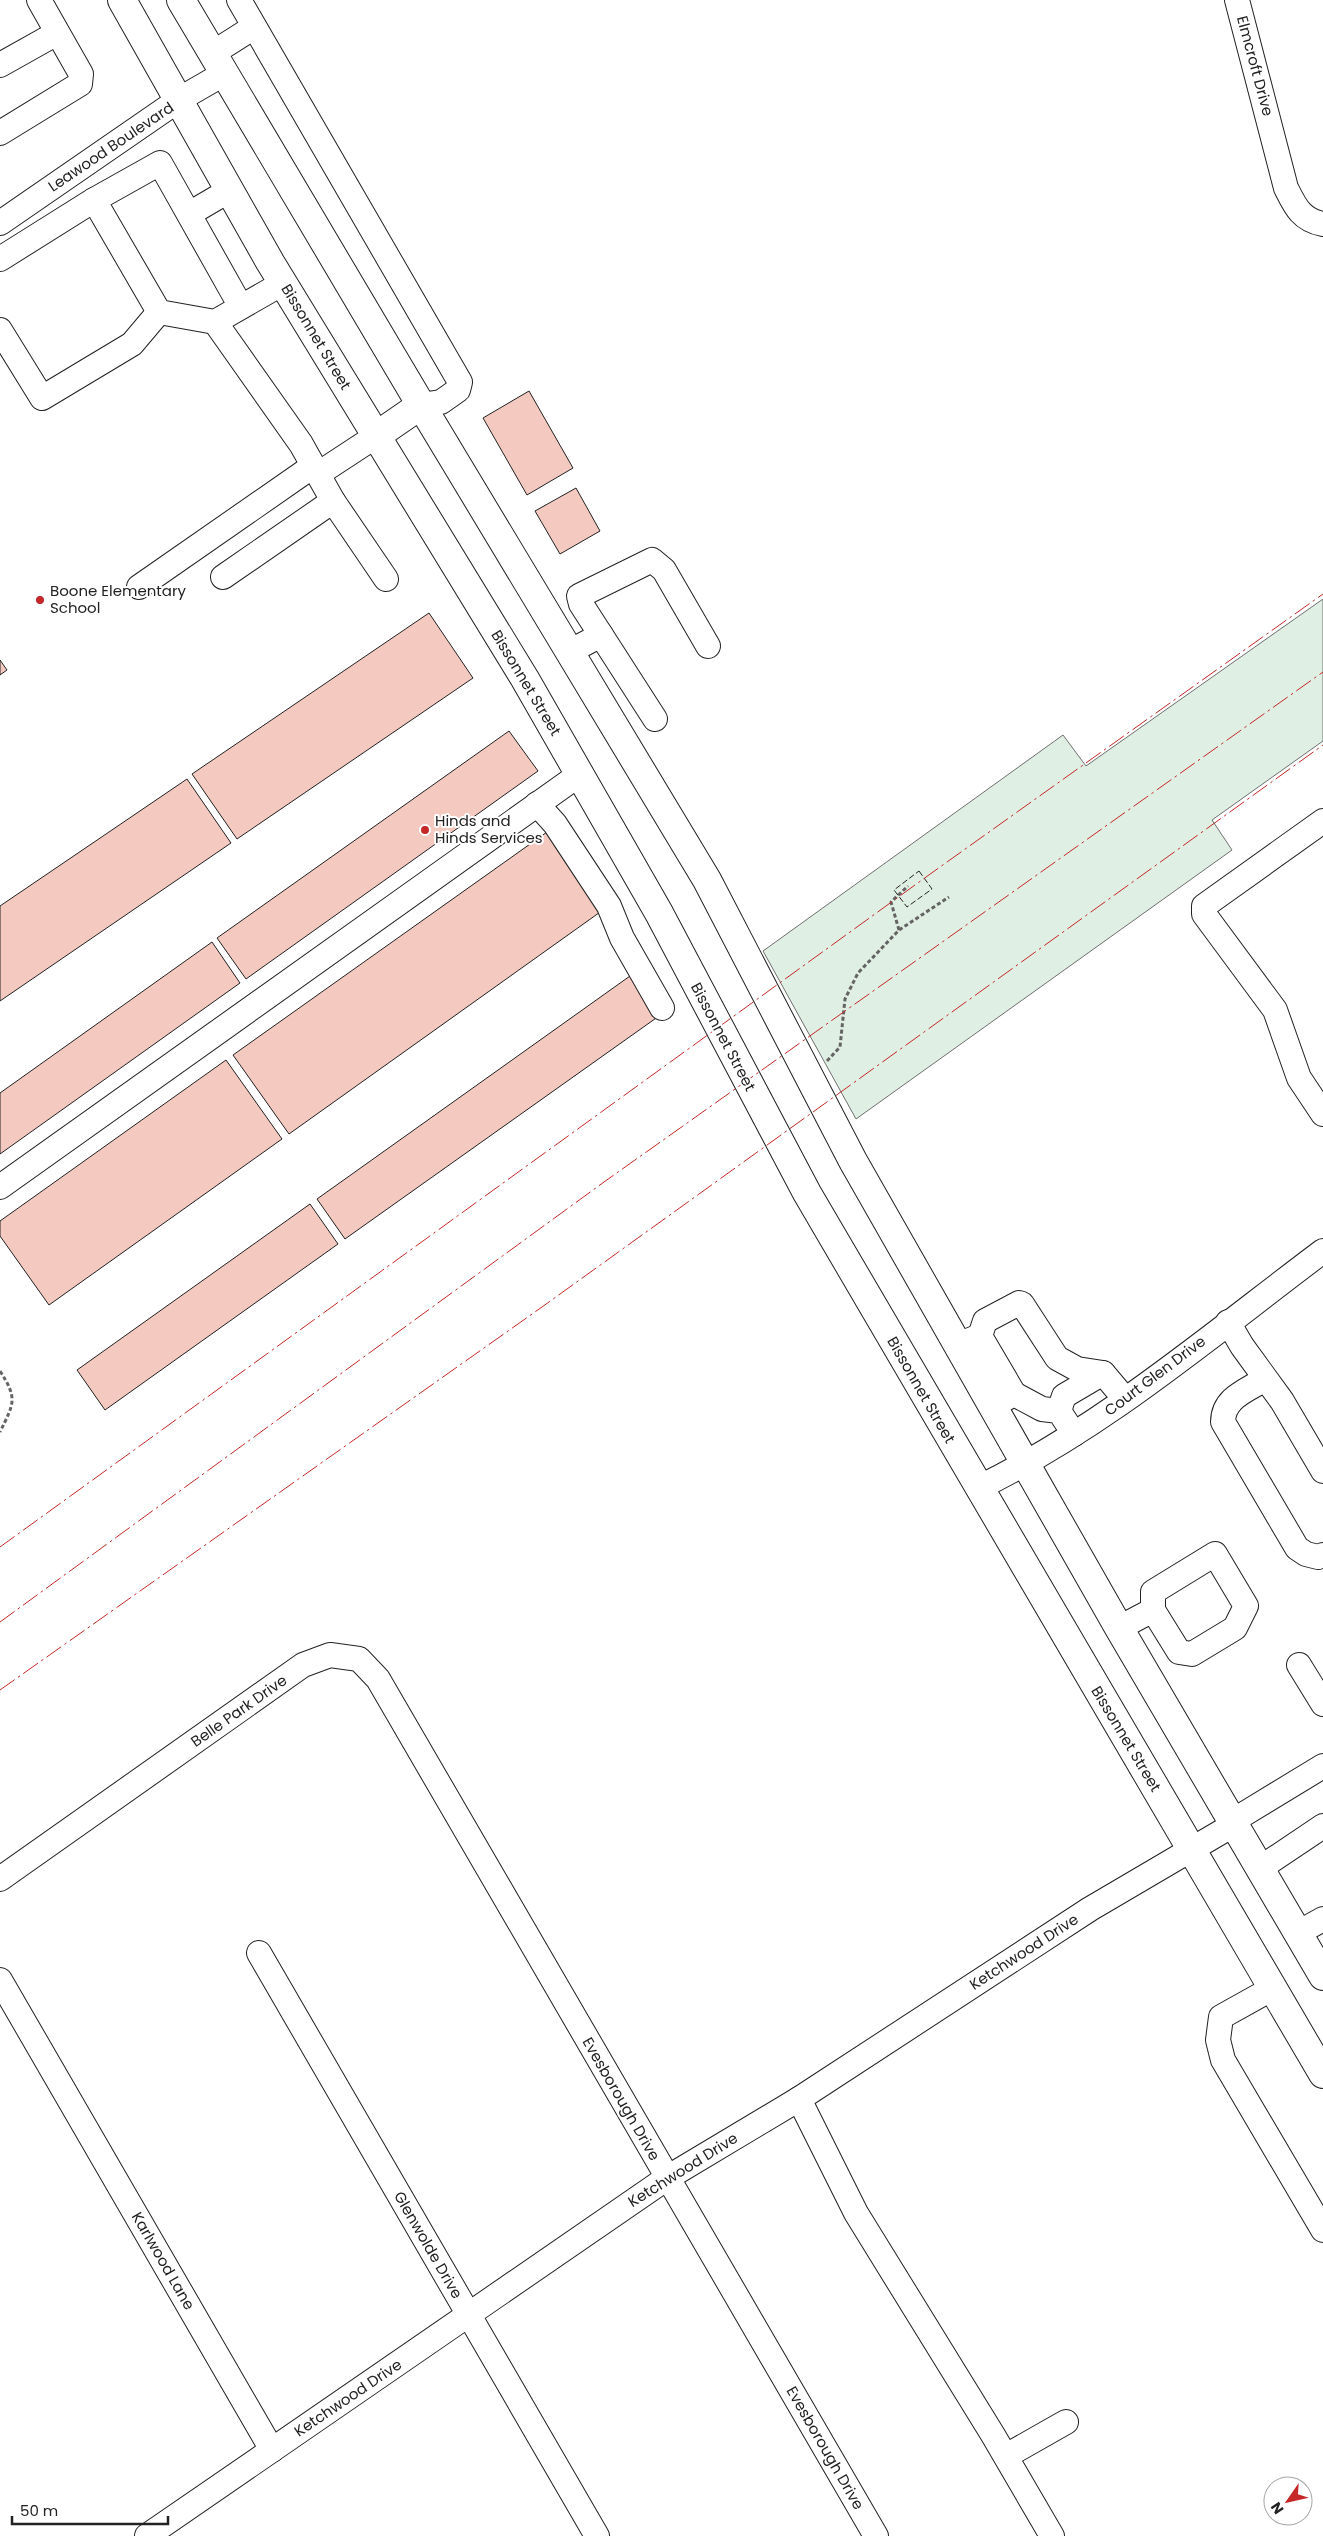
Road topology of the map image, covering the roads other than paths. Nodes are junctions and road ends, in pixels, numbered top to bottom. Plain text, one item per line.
1 (122, 0) edge
2 (181, 0) edge
3 (239, 0) edge
4 (1237, 0) edge
5 (45, 2) edge
6 (254, 27) junction
7 (57, 33) junction
8 (219, 63) junction
9 (0, 65) edge
10 (180, 99) junction
11 (0, 133) edge
12 (230, 190) junction
13 (94, 200) junction
14 (189, 214) junction
15 (0, 223) edge
16 (1323, 224) edge
17 (0, 259) edge
18 (283, 283) junction
19 (241, 306) junction
20 (159, 312) junction
21 (214, 322) junction
22 (0, 330) edge
23 (421, 405) junction
24 (376, 436) junction
25 (316, 470) junction
26 (332, 501) junction
27 (223, 577) dead end
28 (386, 579) dead end
29 (139, 587) dead end
30 (601, 635) junction
31 (708, 646) dead end
32 (569, 652) junction
33 (656, 719) dead end
34 (580, 774) junction
35 (538, 804) junction
36 (1323, 821) edge
37 (662, 1008) dead end
38 (1323, 1114) edge
39 (0, 1188) edge
40 (1323, 1251) edge
41 (1228, 1322) junction
42 (969, 1341) junction
43 (1103, 1373) junction
44 (1265, 1379) junction
45 (1125, 1399) junction
46 (1003, 1400) junction
47 (1059, 1411) junction
48 (1074, 1434) junction
49 (1026, 1465) junction
50 (1323, 1471) edge
51 (978, 1488) junction
52 (1323, 1555) edge
53 (1153, 1610) dead end
54 (1119, 1628) junction
55 (1299, 1665) dead end
56 (1323, 1704) edge
57 (1323, 1766) edge
58 (442, 1790) joint
59 (1232, 1823) junction
60 (1323, 1826) edge
61 (1191, 1849) junction
62 (1259, 1869) junction
63 (0, 1879) edge
64 (1323, 1919) edge
65 (1298, 1934) junction
66 (260, 1953) dead end
67 (1323, 1976) edge
68 (0, 1980) edge
69 (1272, 1988) junction
70 (1323, 2074) edge
71 (799, 2099) junction
72 (667, 2178) junction
73 (1323, 2230) edge
74 (469, 2315) junction
75 (1066, 2422) dead end
76 (272, 2450) junction
77 (1006, 2456) junction
78 (147, 2536) edge
79 (598, 2536) edge
80 (876, 2536) edge
81 (1052, 2536) edge

1 - 10 main road, Bissonnet Street
2 - 8 main road
3 - 6 street
4 - 16 street, Elmcroft Drive
5 - 7 street
6 - 8 street, Leawood Boulevard
6 - 23 street
7 - 9 street
7 - 11 street
8 - 10 street, Leawood Boulevard
8 - 23 main road
10 - 12 main road, Bissonnet Street
10 - 15 street, Leawood Boulevard
12 - 14 street
12 - 18 main road, Bissonnet Street
13 - 14 street
13 - 17 street
13 - 20 street
14 - 19 street
18 - 19 street
18 - 24 main road, Bissonnet Street
19 - 21 street
20 - 21 street
20 - 22 street
21 - 25 street
23 - 24 main road
23 - 32 main road
24 - 25 street
24 - 34 main road, Bissonnet Street
25 - 26 street
25 - 29 street
26 - 27 street
26 - 28 street
30 - 31 street
30 - 32 street
30 - 33 street
32 - 42 main road
34 - 35 street
34 - 51 main road, Bissonnet Street
35 - 37 street
35 - 39 street
36 - 38 street
40 - 41 street, Court Glen Drive
41 - 44 street
41 - 45 street, Court Glen Drive
42 - 43 street
42 - 46 main road
43 - 45 street
43 - 47 street
44 - 50 street
44 - 52 street
45 - 48 street, Court Glen Drive
46 - 47 street
46 - 49 main road
47 - 48 street
48 - 49 street, Court Glen Drive
49 - 51 street, Court Glen Drive
49 - 54 main road
51 - 61 main road, Bissonnet Street
53 - 54 street
54 - 59 main road
55 - 56 street
57 - 59 street, Ketchwood Drive
58 - 63 street, Belle Park Drive
58 - 72 street, Evesborough Drive
59 - 61 street, Ketchwood Drive
59 - 62 main road
60 - 62 street
61 - 69 main road, Bissonnet Street
61 - 71 street, Ketchwood Drive
62 - 65 main road
64 - 65 street
65 - 67 main road
66 - 74 street, Glenwolde Drive
68 - 76 street, Karlwood Lane
69 - 70 main road, Bissonnet Street
69 - 73 street
71 - 72 street, Ketchwood Drive
71 - 77 street
72 - 74 street, Ketchwood Drive
72 - 80 street, Evesborough Drive
74 - 76 street, Ketchwood Drive
74 - 79 street, Glenwolde Drive
75 - 77 street
76 - 78 street, Ketchwood Drive
77 - 81 street

